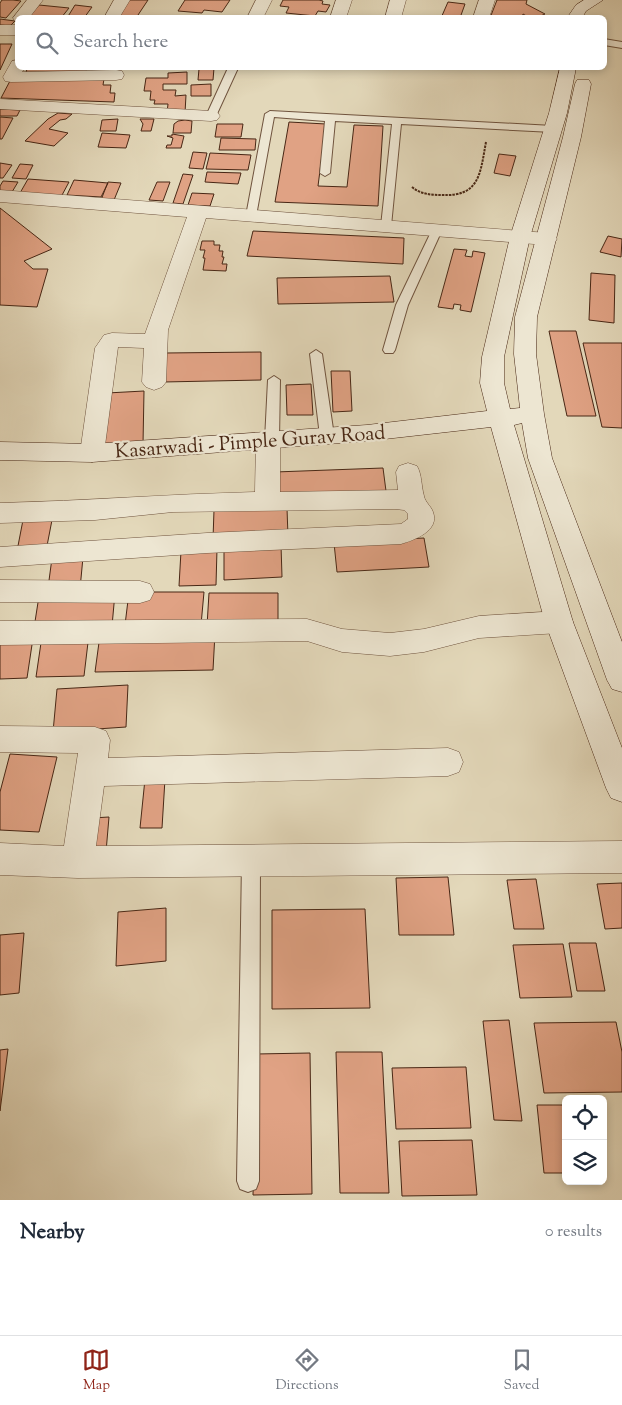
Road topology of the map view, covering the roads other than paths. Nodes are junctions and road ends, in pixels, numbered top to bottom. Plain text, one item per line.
1 (35, 0) edge
2 (122, 0) edge
3 (264, 0) edge
4 (344, 0) edge
5 (398, 0) edge
6 (487, 0) edge
7 (595, 0) edge
8 (578, 8) edge
9 (23, 15) edge
10 (112, 15) edge
11 (256, 15) edge
12 (339, 15) edge
13 (394, 15) edge
14 (481, 15) edge
15 (607, 42) edge
16 (622, 45) edge
17 (15, 70) edge
18 (102, 70) edge
19 (231, 70) edge
20 (568, 70) edge
21 (586, 70) edge
22 (0, 104) edge
23 (211, 116) joint
24 (330, 118) junction
25 (398, 121) junction
26 (553, 129) junction
27 (325, 173) dead end
28 (0, 196) edge
29 (198, 212) junction
30 (251, 216) junction
31 (386, 226) junction
32 (438, 230) junction
33 (520, 236) junction
34 (547, 239) junction
35 (155, 341) junction
36 (389, 350) dead end
37 (316, 354) dead end
38 (274, 380) dead end
39 (154, 382) dead end
40 (532, 414) junction
41 (500, 418) junction
42 (327, 436) junction
43 (270, 440) junction
44 (0, 452) edge
45 (92, 452) junction
46 (408, 472) dead end
47 (267, 502) junction
48 (412, 503) junction
49 (0, 513) edge
50 (0, 557) edge
51 (0, 591) edge
52 (140, 592) dead end
53 (559, 622) junction
54 (0, 633) edge
55 (622, 680) edge
56 (0, 739) edge
57 (448, 762) dead end
58 (90, 772) junction
59 (622, 788) edge
60 (622, 857) edge
61 (0, 859) edge
62 (251, 861) junction
63 (78, 862) junction
64 (248, 1181) dead end

1 - 9 street
2 - 10 street
3 - 11 street
4 - 12 street
5 - 13 street
6 - 14 street
7 - 8 street
15 - 16 lane
17 - 18 street
19 - 23 lane
20 - 26 street
21 - 34 street
22 - 23 street
24 - 25 lane
24 - 27 lane
24 - 30 lane
25 - 26 lane
25 - 31 lane
26 - 33 street
28 - 29 street
29 - 30 street
29 - 35 street
30 - 31 street
31 - 32 street
32 - 33 street
32 - 36 lane
33 - 34 street
33 - 41 street
34 - 40 street
35 - 39 street
35 - 45 street
37 - 42 lane
38 - 43 lane
40 - 41 street, Kasarwadi - Pimple Gurav Road
40 - 55 street
41 - 42 street, Kasarwadi - Pimple Gurav Road
41 - 53 street
42 - 43 street, Kasarwadi - Pimple Gurav Road
43 - 45 street, Kasarwadi - Pimple Gurav Road
43 - 47 street
44 - 45 street, Kasarwadi - Pimple Gurav Road
46 - 48 street
47 - 48 street
47 - 49 street
48 - 50 street
51 - 52 street
53 - 54 street
53 - 59 street
56 - 58 street
57 - 58 street
58 - 63 street
60 - 62 street
61 - 63 street
62 - 63 street
62 - 64 lane

